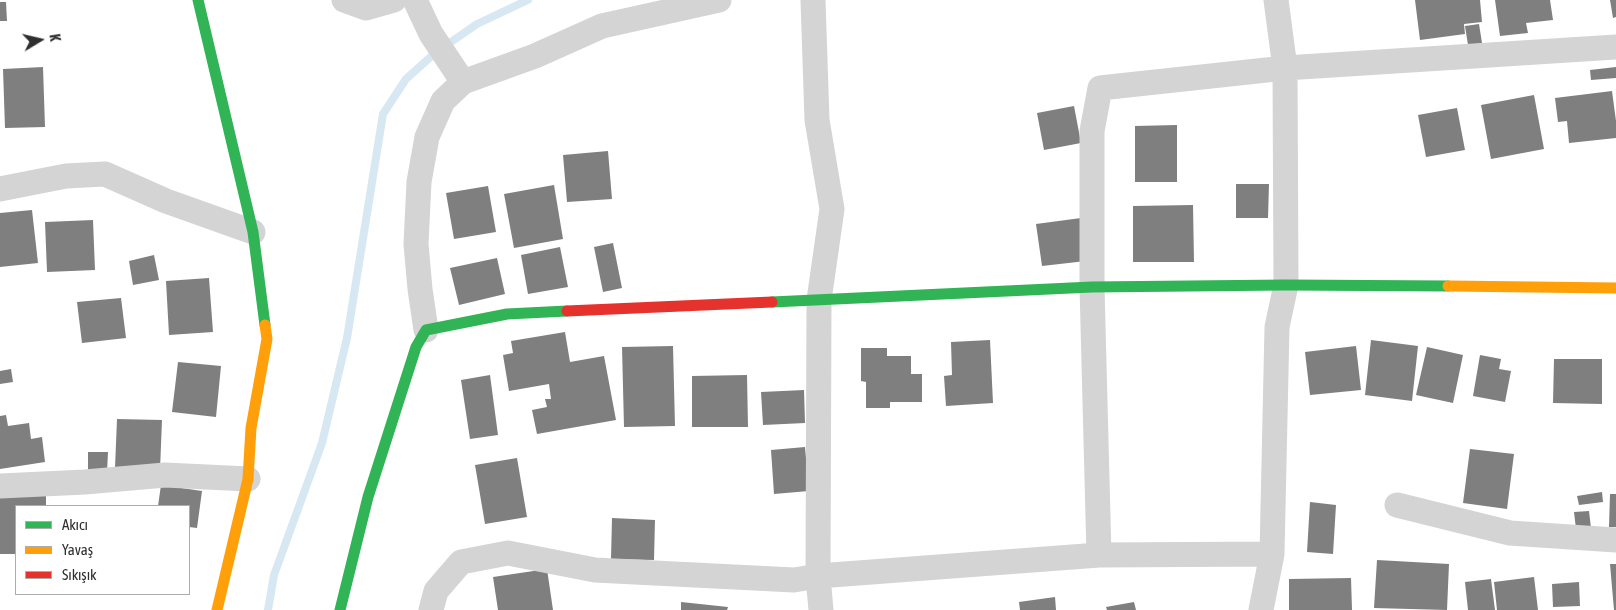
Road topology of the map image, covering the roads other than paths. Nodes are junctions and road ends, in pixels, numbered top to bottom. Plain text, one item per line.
1 (198, 0) edge
2 (344, 0) edge
3 (394, 0) edge
4 (415, 0) edge
5 (719, 0) edge
6 (813, 0) edge
7 (1276, 0) edge
8 (1616, 47) edge
9 (1285, 68) junction
10 (457, 73) junction
11 (0, 189) edge
12 (253, 232) junction
13 (1286, 285) junction
14 (1092, 287) junction
15 (1616, 288) edge
16 (820, 300) junction
17 (426, 330) junction
18 (248, 478) junction
19 (0, 486) edge
20 (1397, 505) dead end
21 (1616, 540) edge
22 (1272, 554) junction
23 (1099, 555) junction
24 (818, 576) junction
25 (217, 610) edge
26 (340, 610) edge
27 (431, 610) edge
28 (821, 610) edge
29 (1261, 610) edge

1 - 12 street
2 - 3 street
4 - 10 street
5 - 10 street
6 - 16 street
7 - 9 street
8 - 9 street
9 - 13 street
9 - 14 street
10 - 17 street
11 - 12 street
12 - 18 street
13 - 14 street
13 - 15 street
13 - 22 street
14 - 16 street
14 - 23 street
16 - 17 street
16 - 24 street
17 - 26 street
18 - 19 street
18 - 25 street
20 - 21 street
22 - 23 street
22 - 29 street
23 - 24 street
24 - 27 street
24 - 28 street

